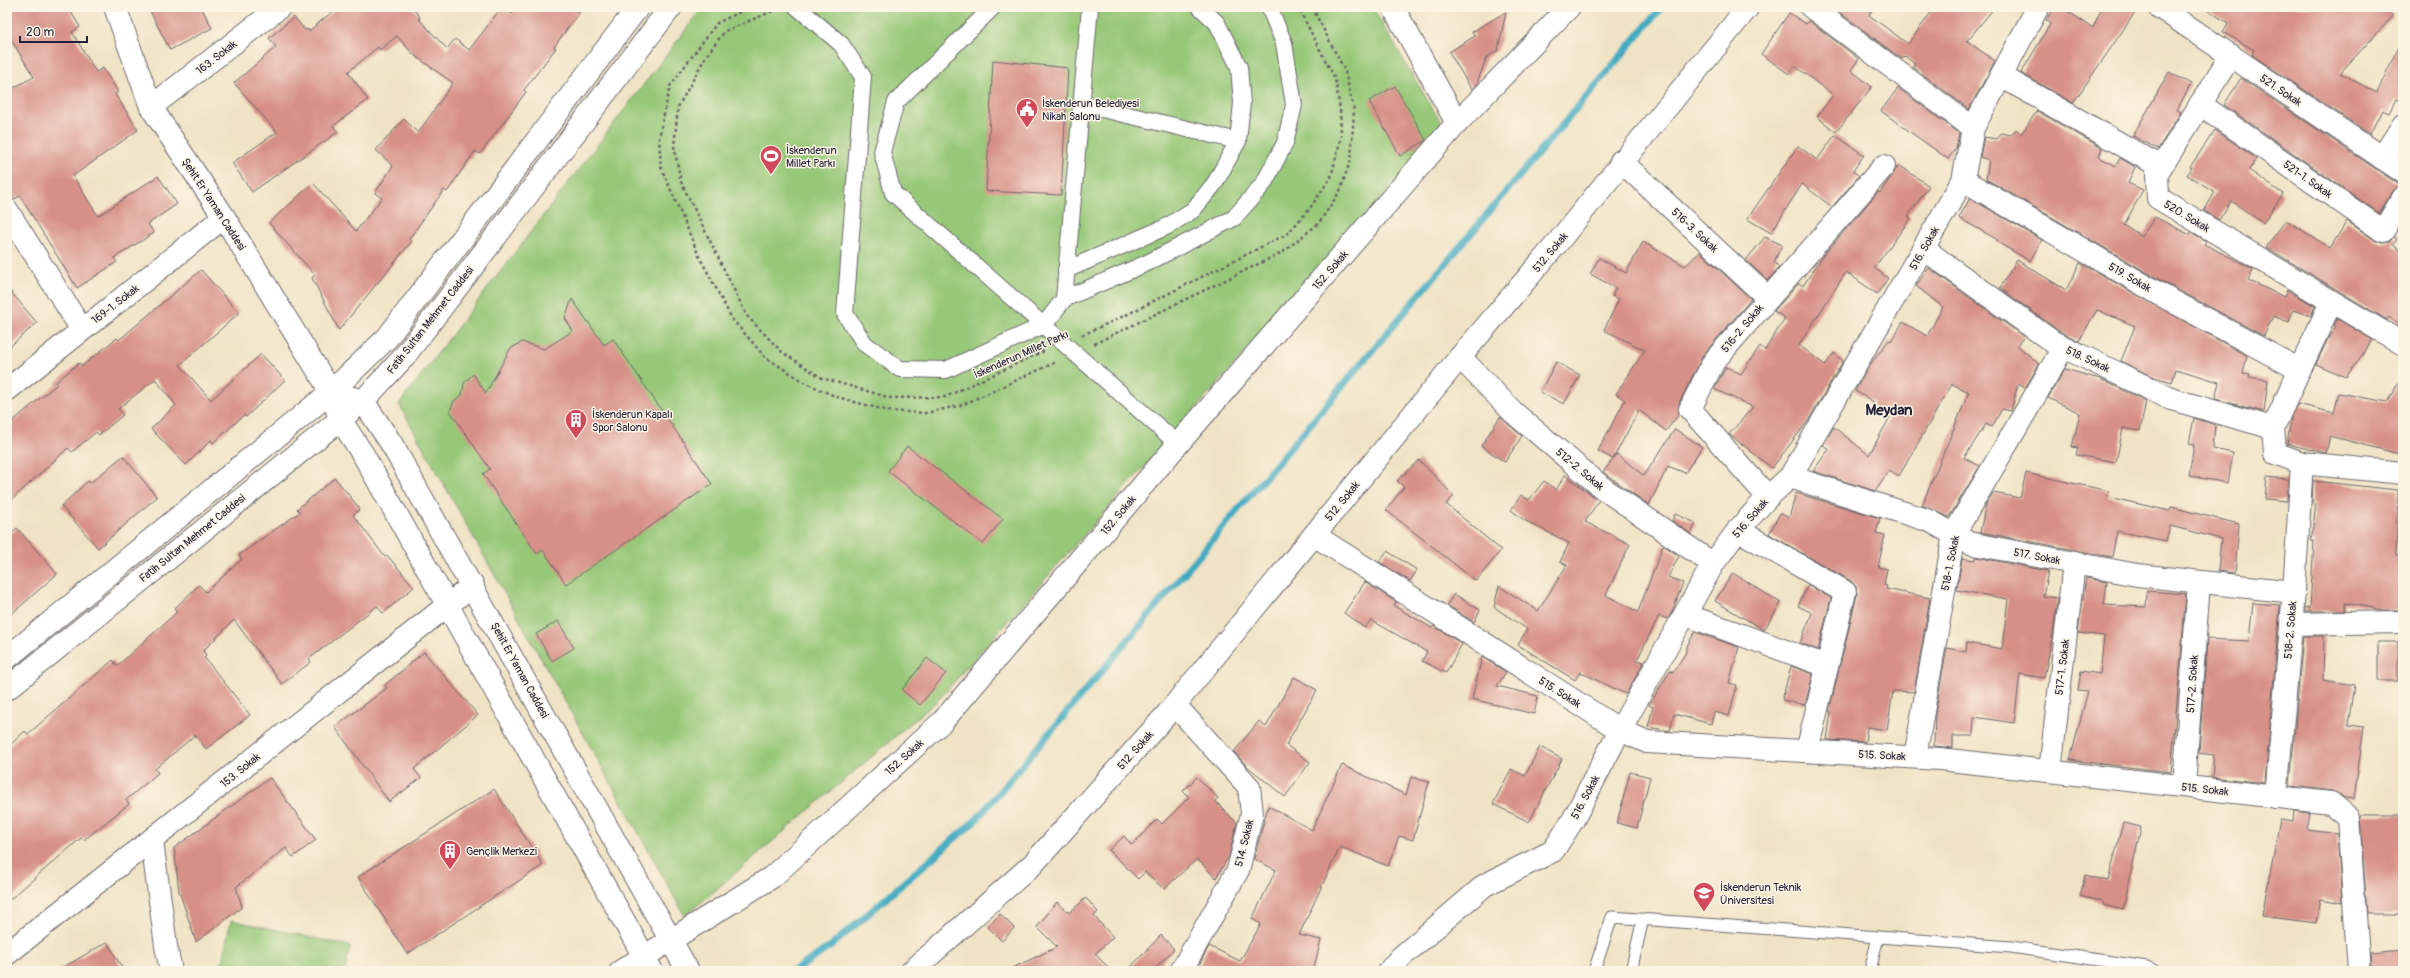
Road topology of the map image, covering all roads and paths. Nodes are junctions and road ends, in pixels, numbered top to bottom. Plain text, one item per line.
1 (115, 7) edge
2 (280, 7) edge
3 (638, 7) edge
4 (671, 7) edge
5 (783, 7) edge
6 (797, 7) edge
7 (993, 7) edge
8 (1090, 7) edge
9 (1200, 7) edge
10 (1269, 7) edge
11 (1298, 7) edge
12 (1393, 7) edge
13 (1569, 7) edge
14 (1748, 7) edge
15 (1811, 7) edge
16 (2038, 7) edge
17 (2159, 7) edge
18 (2231, 56) junction
19 (2001, 76) junction
20 (1081, 104) junction
21 (2200, 104) junction
22 (151, 107) junction
23 (1457, 123) junction
24 (2403, 125) edge
25 (1973, 128) junction
26 (1238, 142) junction
27 (2382, 158) junction
28 (1621, 161) junction
29 (1884, 166) dead end
30 (2161, 167) junction
31 (2403, 172) edge
32 (1963, 180) junction
33 (2403, 198) edge
34 (7, 210) edge
35 (224, 217) junction
36 (1924, 249) junction
37 (1066, 270) junction
38 (1768, 298) junction
39 (1064, 299) junction
40 (2331, 302) junction
41 (1044, 325) junction
42 (82, 330) junction
43 (1063, 343) junction
44 (2403, 344) edge
45 (2063, 348) junction
46 (1460, 357) junction
47 (2300, 370) junction
48 (7, 390) edge
49 (331, 392) junction
50 (363, 401) junction
51 (340, 419) junction
52 (2273, 428) junction
53 (1178, 444) junction
54 (2302, 463) junction
55 (2403, 473) edge
56 (1790, 477) junction
57 (1768, 497) junction
58 (1738, 530) junction
59 (1954, 534) junction
60 (1314, 535) junction
61 (2074, 563) junction
62 (1713, 564) junction
63 (2199, 582) junction
64 (473, 585) junction
65 (2294, 592) junction
66 (446, 606) junction
67 (1686, 615) junction
68 (2403, 622) edge
69 (2291, 624) junction
70 (7, 658) edge
71 (1827, 666) junction
72 (7, 689) edge
73 (1175, 705) junction
74 (1620, 730) junction
75 (1807, 751) junction
76 (1915, 757) junction
77 (2050, 771) junction
78 (2184, 786) junction
79 (2276, 797) junction
80 (152, 841) junction
81 (1643, 919) junction
82 (1878, 937) junction
83 (670, 940) junction
84 (7, 954) edge
85 (648, 964) edge
86 (685, 966) edge
87 (171, 971) edge
88 (621, 971) edge
89 (912, 971) edge
90 (1181, 971) edge
91 (1389, 971) edge
92 (1594, 971) edge
93 (1632, 971) edge
94 (1870, 971) edge
95 (2155, 971) edge
96 (2359, 971) edge

1 - 22 street, Şehit Er Yaman Caddesi
2 - 22 street, 163. Sokak
3 - 49 street
4 - 50 street, Fatih Sultan Mehmet Caddesi
5 - 43 path, İskenderun Millet Parkı
6 - 41 street
7 - 41 street
8 - 20 street
9 - 26 street
10 - 39 street
11 - 43 path, İskenderun Millet Parkı
12 - 23 street
13 - 23 street, 152. Sokak
14 - 28 street, 512. Sokak
15 - 25 street
16 - 19 street, 516. Sokak
17 - 18 street, 521. Sokak
18 - 21 street
18 - 27 street, 521. Sokak
19 - 25 street, 516. Sokak
19 - 30 street
20 - 26 street
20 - 37 street
21 - 30 street
21 - 33 street, 521-1. Sokak
22 - 35 street, Şehit Er Yaman Caddesi
23 - 53 street, 152. Sokak
24 - 27 street
25 - 32 street, 516. Sokak
26 - 37 street
27 - 31 street, 521. Sokak
28 - 38 street, 516-3. Sokak
28 - 46 street, 512. Sokak
29 - 38 street, 516-2. Sokak
30 - 40 street, 520. Sokak
32 - 36 street, 516. Sokak
32 - 47 street, 519. Sokak
34 - 42 street
35 - 42 street, 169-1. Sokak
35 - 49 street, Şehit Er Yaman Caddesi
36 - 45 street, 518. Sokak
36 - 56 street, 516. Sokak
37 - 39 street
38 - 57 street, 516-2. Sokak
39 - 41 street
40 - 44 street, 520. Sokak
40 - 47 street
41 - 43 street
42 - 48 street, 169-1. Sokak
43 - 53 street
45 - 52 street, 518. Sokak
45 - 59 street, 518-1. Sokak
46 - 60 street, 512. Sokak
46 - 62 street, 512-2. Sokak
47 - 52 street
49 - 50 street
49 - 51 street, Şehit Er Yaman Caddesi
49 - 70 street
50 - 51 street, Fatih Sultan Mehmet Caddesi
50 - 64 street, Şehit Er Yaman Caddesi
51 - 66 street, Şehit Er Yaman Caddesi
51 - 72 street, Fatih Sultan Mehmet Caddesi
52 - 54 street
53 - 83 street, 152. Sokak
54 - 55 street
54 - 65 street, 518-2. Sokak
56 - 57 street, 516. Sokak
56 - 59 street, 517. Sokak
57 - 58 street, 516. Sokak
58 - 62 street, 516. Sokak
58 - 71 street
59 - 61 street, 517. Sokak
59 - 76 street, 518-1. Sokak
60 - 73 street, 512. Sokak
60 - 74 street, 515. Sokak
61 - 63 street, 517. Sokak
61 - 77 street, 517-1. Sokak
62 - 67 street, 516. Sokak
63 - 65 street, 517. Sokak
63 - 78 street, 517-2. Sokak
64 - 66 street, 153. Sokak
64 - 83 street, Şehit Er Yaman Caddesi
65 - 69 street, 518-2. Sokak
66 - 80 street, 153. Sokak
66 - 85 street, Şehit Er Yaman Caddesi
67 - 71 street
67 - 74 street, 516. Sokak
68 - 69 street
69 - 79 street, 518-2. Sokak
71 - 75 street
73 - 89 street, 512. Sokak
73 - 90 street, 514. Sokak
74 - 75 street, 515. Sokak
74 - 91 street, 516. Sokak
75 - 76 street, 515. Sokak
76 - 77 street, 515. Sokak
77 - 78 street, 515. Sokak
78 - 79 street, 515. Sokak
79 - 96 street, 515. Sokak
80 - 84 street, 153. Sokak
80 - 87 street
81 - 82 lane
81 - 92 lane
81 - 93 lane
82 - 94 lane
82 - 95 lane
83 - 85 street, 152. Sokak
83 - 86 street, Şehit Er Yaman Caddesi
85 - 88 street, 152. Sokak

